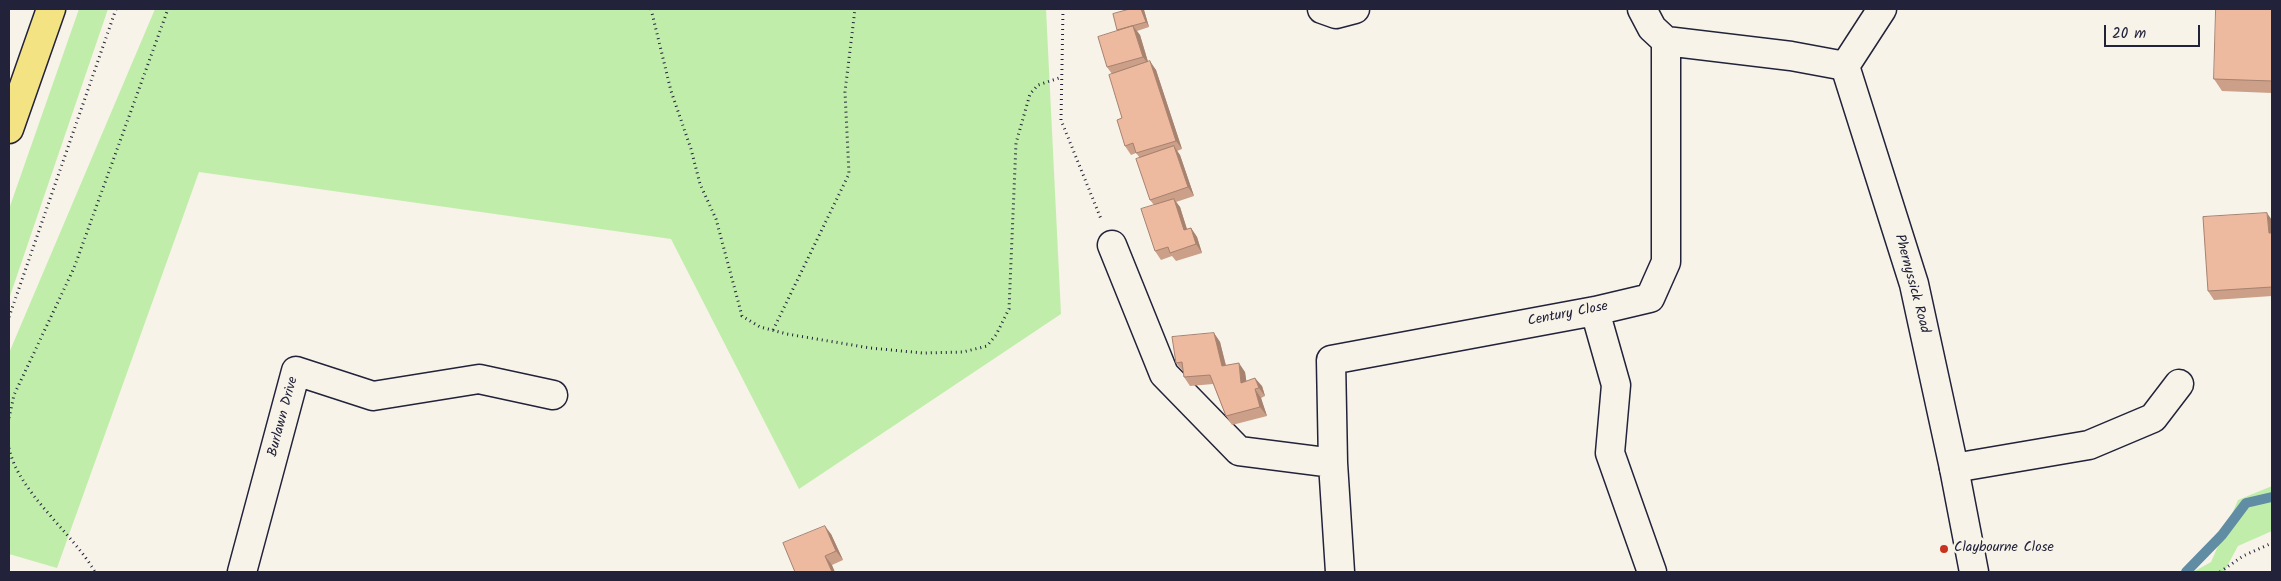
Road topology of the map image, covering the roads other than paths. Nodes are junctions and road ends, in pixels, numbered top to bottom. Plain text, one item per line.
1 (51, 9) edge
2 (1322, 9) edge
3 (1355, 9) edge
4 (1642, 9) edge
5 (1882, 9) edge
6 (1666, 41) junction
7 (1845, 66) junction
8 (9, 129) edge
9 (1112, 245) road end
10 (1596, 311) junction
11 (2179, 384) dead end
12 (553, 395) dead end
13 (1333, 463) junction
14 (1954, 468) junction
15 (242, 572) edge
16 (1340, 572) edge
17 (1652, 572) edge
18 (1974, 572) edge

1 - 8 highway
2 - 3 street
4 - 6 street
5 - 7 street
6 - 7 street
6 - 10 street, Century Close
7 - 14 street, Phernyssick Road
9 - 13 street
10 - 13 street, Century Close
10 - 17 street
11 - 14 street
12 - 15 street, Burlawn Drive
13 - 16 street
14 - 18 street, Phernyssick Road

